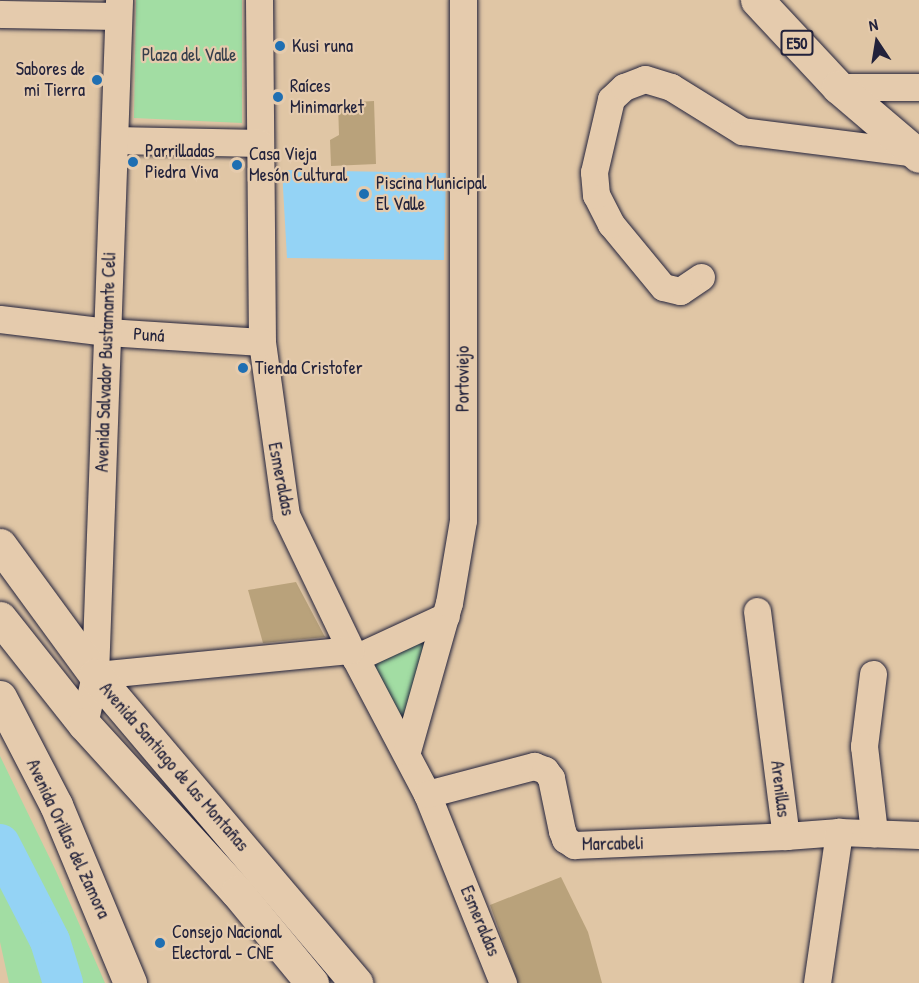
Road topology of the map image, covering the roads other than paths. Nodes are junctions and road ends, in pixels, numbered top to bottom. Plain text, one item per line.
1 (259, 0) edge
2 (463, 0) edge
3 (757, 0) edge
4 (119, 8) edge
5 (0, 14) edge
6 (838, 87) junction
7 (919, 87) edge
8 (115, 140) junction
9 (260, 143) junction
10 (917, 154) edge
11 (701, 277) dead end
12 (0, 319) edge
13 (107, 332) junction
14 (262, 342) junction
15 (0, 545) edge
16 (757, 610) dead end
17 (446, 616) junction
18 (0, 618) edge
19 (353, 654) junction
20 (873, 674) dead end
21 (95, 675) junction
22 (0, 697) edge
23 (84, 724) junction
24 (407, 751) junction
25 (427, 794) junction
26 (839, 832) junction
27 (874, 833) junction
28 (919, 835) edge
29 (786, 836) junction
30 (130, 983) edge
31 (312, 983) edge
32 (357, 983) edge
33 (503, 983) edge
34 (817, 983) edge

1 - 9 street, Esmeraldas
2 - 17 street, Portoviejo
3 - 6 main road, E50
4 - 5 street
4 - 8 street, Avenida Salvador Bustamante Celi
6 - 7 street
6 - 10 main road, E50
8 - 9 street
8 - 13 street, Avenida Salvador Bustamante Celi
9 - 14 street, Esmeraldas
10 - 11 street
12 - 13 street, Puná
13 - 14 street, Puná
13 - 21 street, Avenida Salvador Bustamante Celi
14 - 19 street, Esmeraldas
15 - 21 main road, Avenida Santiago de las Montañas
16 - 29 street, Arenillas
17 - 19 street
17 - 24 street, Portoviejo
18 - 23 main road, Avenida Santiago de las Montañas
19 - 21 street
19 - 24 street, Esmeraldas
20 - 27 street
21 - 23 street, Avenida Salvador Bustamante Celi
21 - 32 main road, Avenida Santiago de las Montañas
22 - 30 main road, Avenida Orillas del Zamora
23 - 31 main road, Avenida Santiago de las Montañas
24 - 25 street, Esmeraldas
25 - 29 street, Marcabeli
25 - 33 street, Esmeraldas
26 - 27 street
26 - 29 street, Arenillas
26 - 34 street
27 - 28 street

